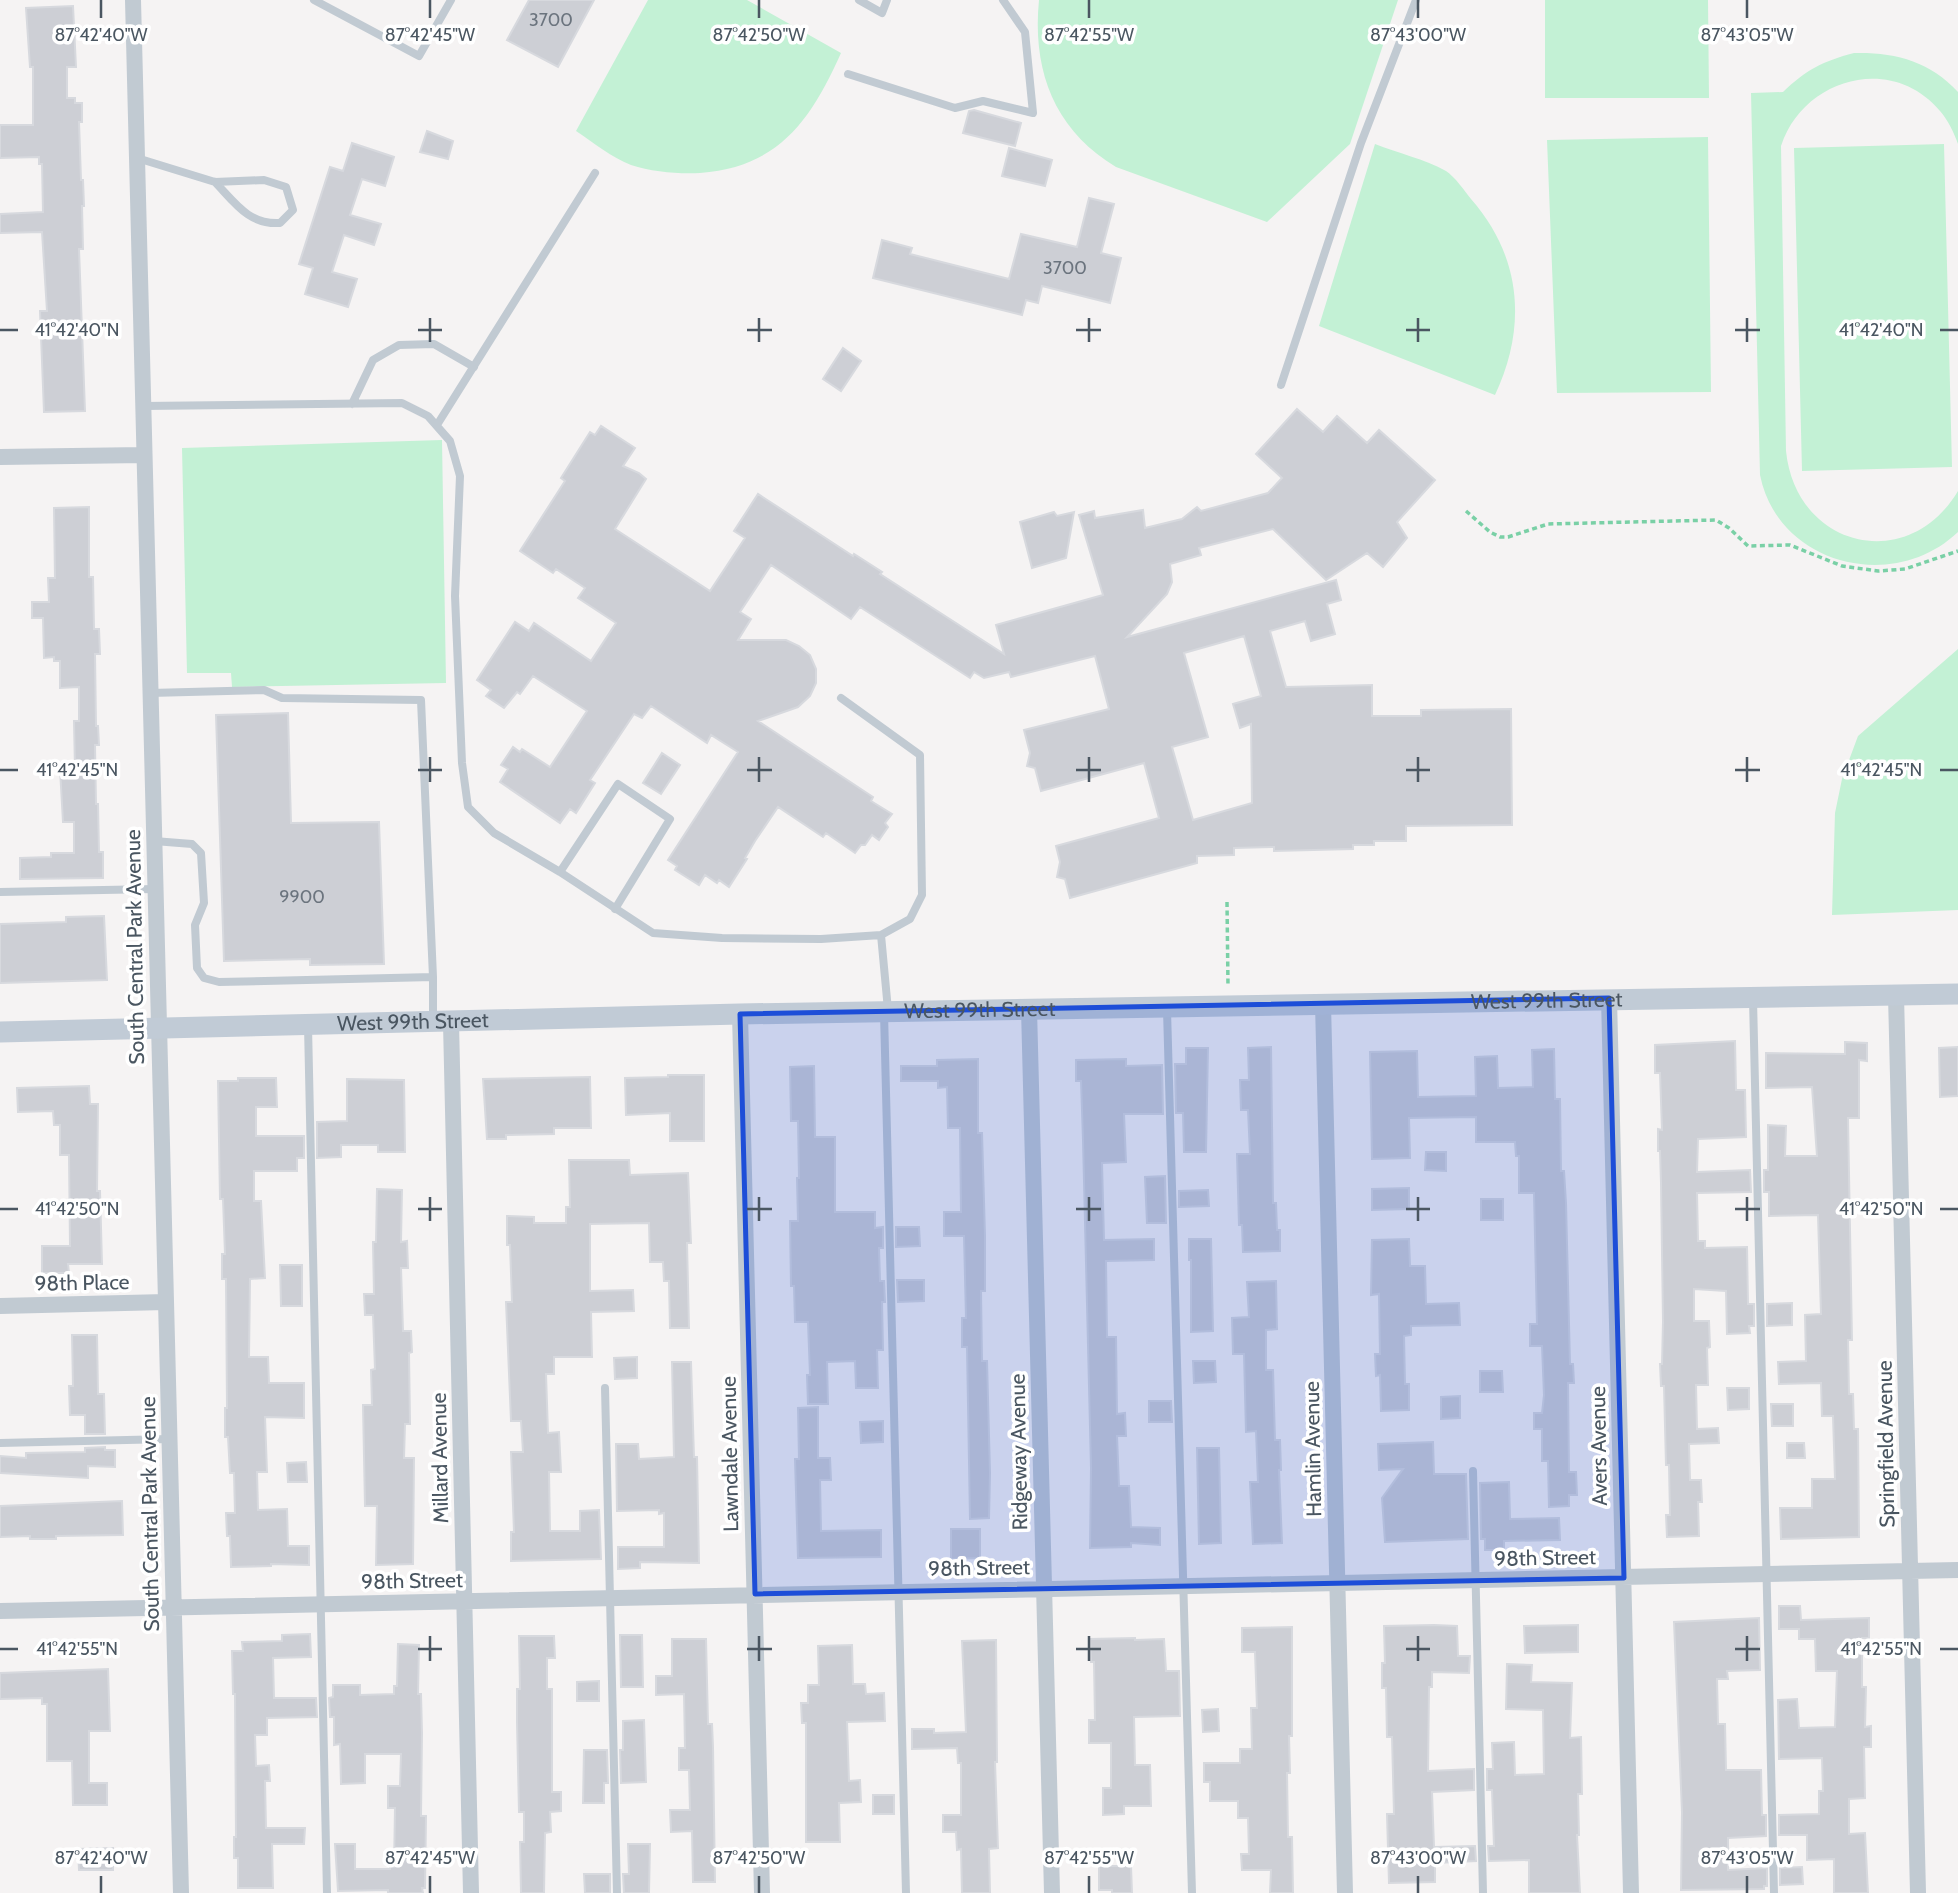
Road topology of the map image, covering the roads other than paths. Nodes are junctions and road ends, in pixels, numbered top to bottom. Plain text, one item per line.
1 (133, 0) edge
2 (314, 0) edge
3 (451, 0) edge
4 (859, 0) edge
5 (887, 0) edge
6 (1003, 0) edge
7 (1416, 0) edge
8 (848, 74) dead end
9 (137, 158) junction
10 (595, 173) dead end
11 (215, 182) junction
12 (474, 367) junction
13 (1281, 386) dead end
14 (352, 404) junction
15 (143, 406) junction
16 (437, 425) junction
17 (144, 455) junction
18 (0, 457) edge
19 (150, 693) junction
20 (842, 698) dead end
21 (154, 841) junction
22 (560, 873) junction
23 (155, 889) junction
24 (0, 892) edge
25 (615, 909) junction
26 (881, 935) junction
27 (432, 977) junction
28 (1958, 994) edge
29 (1896, 995) junction
30 (1753, 996) junction
31 (1609, 998) junction
32 (1323, 1004) junction
33 (1167, 1007) junction
34 (1029, 1009) junction
35 (886, 1012) junction
36 (740, 1014) junction
37 (442, 1023) junction
38 (307, 1026) junction
39 (158, 1029) junction
40 (0, 1032) edge
41 (166, 1303) junction
42 (0, 1306) edge
43 (605, 1388) dead end
44 (169, 1439) junction
45 (0, 1443) edge
46 (1473, 1471) dead end
47 (1910, 1570) junction
48 (1958, 1570) edge
49 (1767, 1574) junction
50 (1624, 1578) junction
51 (1476, 1581) junction
52 (1338, 1583) junction
53 (1183, 1586) junction
54 (1044, 1588) junction
55 (899, 1591) junction
56 (755, 1594) junction
57 (611, 1597) junction
58 (464, 1600) junction
59 (320, 1604) junction
60 (174, 1607) junction
61 (0, 1611) edge
62 (181, 1893) edge
63 (327, 1893) edge
64 (471, 1893) edge
65 (617, 1893) edge
66 (762, 1893) edge
67 (906, 1893) edge
68 (1052, 1893) edge
69 (1192, 1893) edge
70 (1345, 1893) edge
71 (1483, 1893) edge
72 (1631, 1893) edge
73 (1774, 1893) edge
74 (1918, 1893) edge

1 - 9 street, South Central Park Avenue
2 - 3 lane
4 - 5 lane
6 - 8 lane
7 - 13 lane
9 - 11 lane
9 - 15 street, South Central Park Avenue
10 - 12 lane
11 - 11 lane
12 - 14 lane
12 - 16 lane
14 - 15 lane
14 - 16 lane
15 - 17 street, South Central Park Avenue
16 - 22 lane
17 - 18 street
17 - 19 street, South Central Park Avenue
19 - 21 street, South Central Park Avenue
19 - 27 lane
20 - 26 lane
21 - 23 street, South Central Park Avenue
21 - 27 lane
22 - 25 lane
22 - 25 lane
23 - 24 lane
23 - 39 street, South Central Park Avenue
25 - 26 lane
26 - 35 lane
27 - 37 lane
28 - 29 street, West 99th Street
29 - 30 street, West 99th Street
29 - 47 street, Springfield Avenue
30 - 31 street, West 99th Street
30 - 49 lane
31 - 32 street, West 99th Street
31 - 50 street, Avers Avenue
32 - 33 street, West 99th Street
32 - 52 street, Hamlin Avenue
33 - 34 street, West 99th Street
33 - 53 lane
34 - 35 street, West 99th Street
34 - 54 street, Ridgeway Avenue
35 - 36 street, West 99th Street
35 - 55 lane
36 - 37 street, West 99th Street
36 - 56 street, Lawndale Avenue
37 - 38 street, West 99th Street
37 - 58 street, Millard Avenue
38 - 39 street, West 99th Street
38 - 59 lane
39 - 40 street, West 99th Street
39 - 41 street, South Central Park Avenue
41 - 42 street, 98th Place
41 - 44 street, South Central Park Avenue
43 - 57 lane
44 - 45 lane
44 - 60 street, South Central Park Avenue
46 - 51 lane
47 - 48 street, 98th Street
47 - 49 street, 98th Street
47 - 74 street, Springfield Avenue
49 - 50 street, 98th Street
49 - 73 lane
50 - 51 street, 98th Street
50 - 72 street, Avers Avenue
51 - 52 street, 98th Street
51 - 71 lane
52 - 53 street, 98th Street
52 - 70 street, Hamlin Avenue
53 - 54 street, 98th Street
53 - 69 lane
54 - 55 street, 98th Street
54 - 68 street, Ridgeway Avenue
55 - 56 street, 98th Street
55 - 67 lane
56 - 57 street, 98th Street
56 - 66 street, Lawndale Avenue
57 - 58 street, 98th Street
57 - 65 lane
58 - 59 street, 98th Street
58 - 64 street, Millard Avenue
59 - 60 street, 98th Street
59 - 63 lane
60 - 61 street, 98th Street
60 - 62 street, South Central Park Avenue

